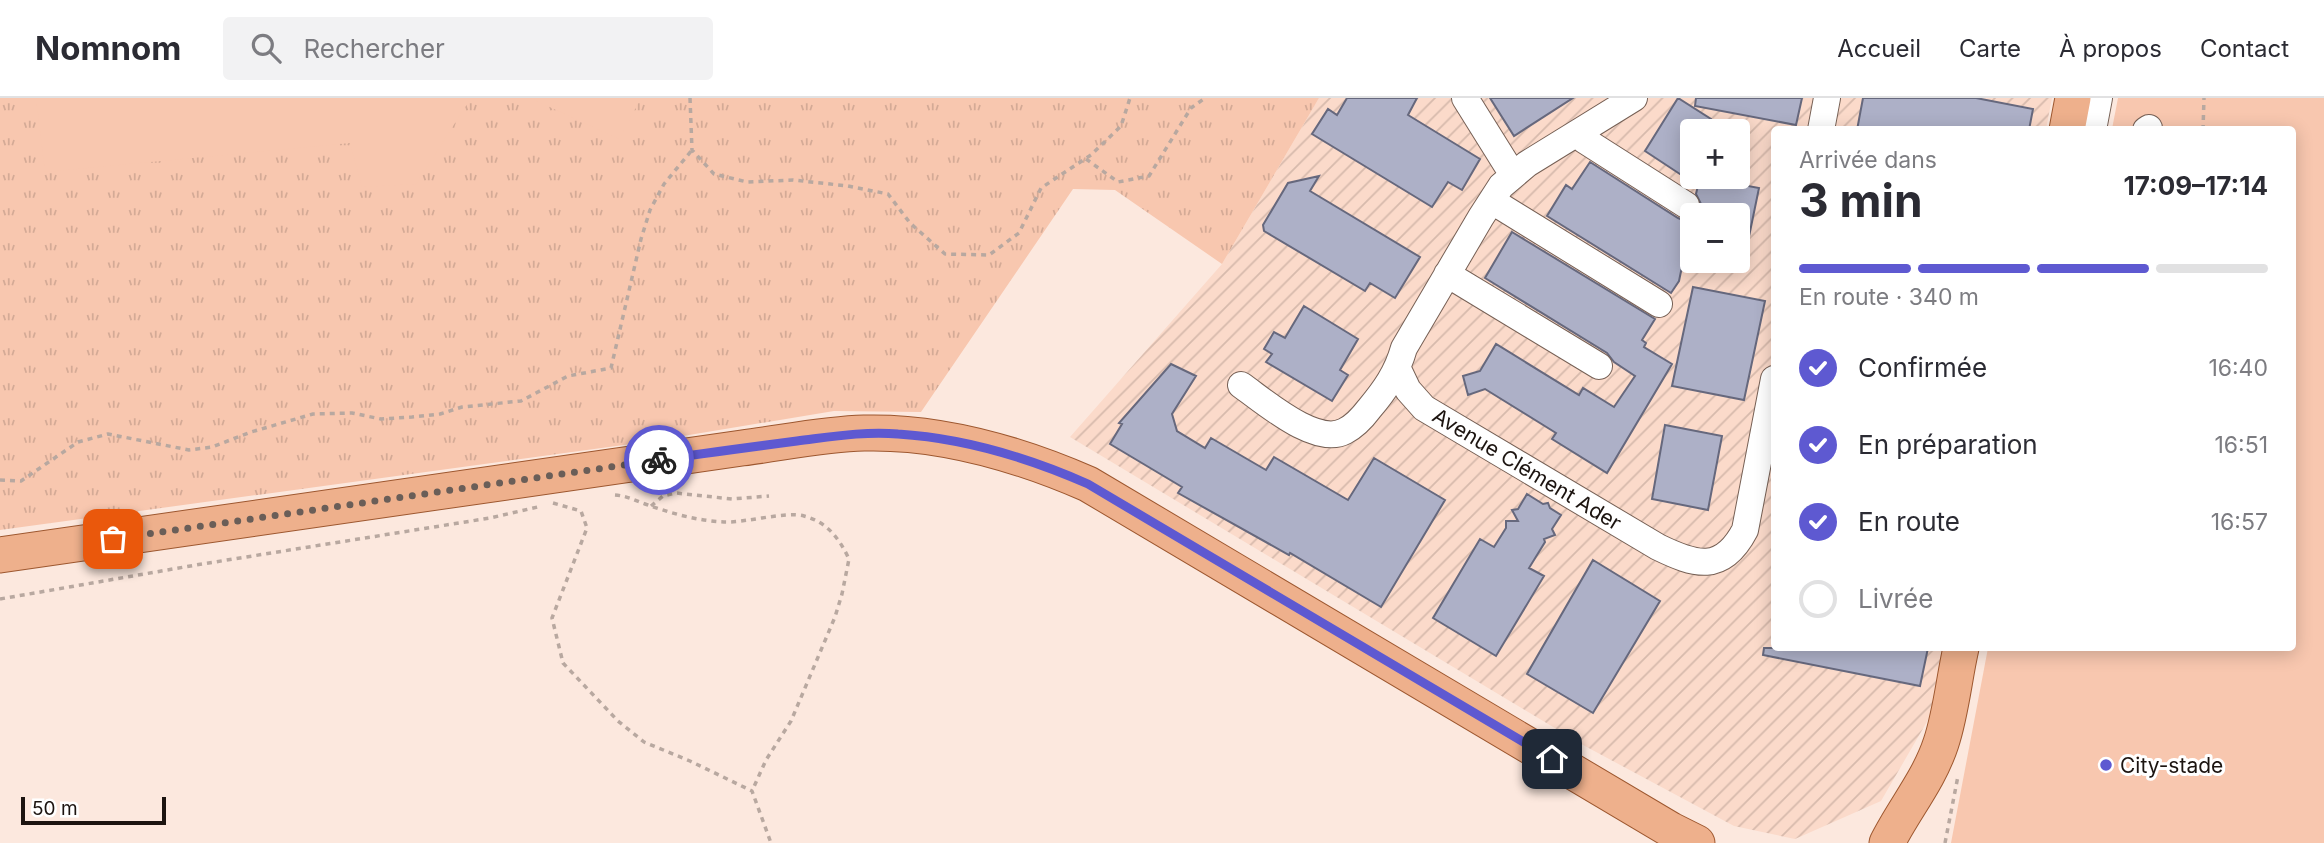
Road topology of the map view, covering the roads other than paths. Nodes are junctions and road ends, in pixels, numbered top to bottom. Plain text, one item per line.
1 (1465, 98) edge
2 (1634, 98) edge
3 (1827, 98) edge
4 (2073, 98) edge
5 (2099, 98) edge
6 (1822, 126) edge
7 (2068, 126) edge
8 (2094, 126) edge
9 (1578, 133) junction
10 (1513, 175) junction
11 (1492, 201) junction
12 (1683, 203) edge
13 (1447, 274) junction
14 (1659, 304) dead end
15 (1599, 366) dead end
16 (1398, 369) junction
17 (1241, 385) dead end
18 (1771, 395) edge
19 (0, 555) edge
20 (1960, 651) edge
21 (1697, 843) edge
22 (1887, 843) edge

1 - 10 street
2 - 9 street
3 - 6 street
4 - 7 main road
5 - 8 street
9 - 10 street
9 - 12 street
10 - 11 street
11 - 13 street
11 - 14 street
13 - 15 street
13 - 16 street
16 - 17 street
16 - 18 street, Avenue Clément Ader
19 - 21 main road
20 - 22 main road

